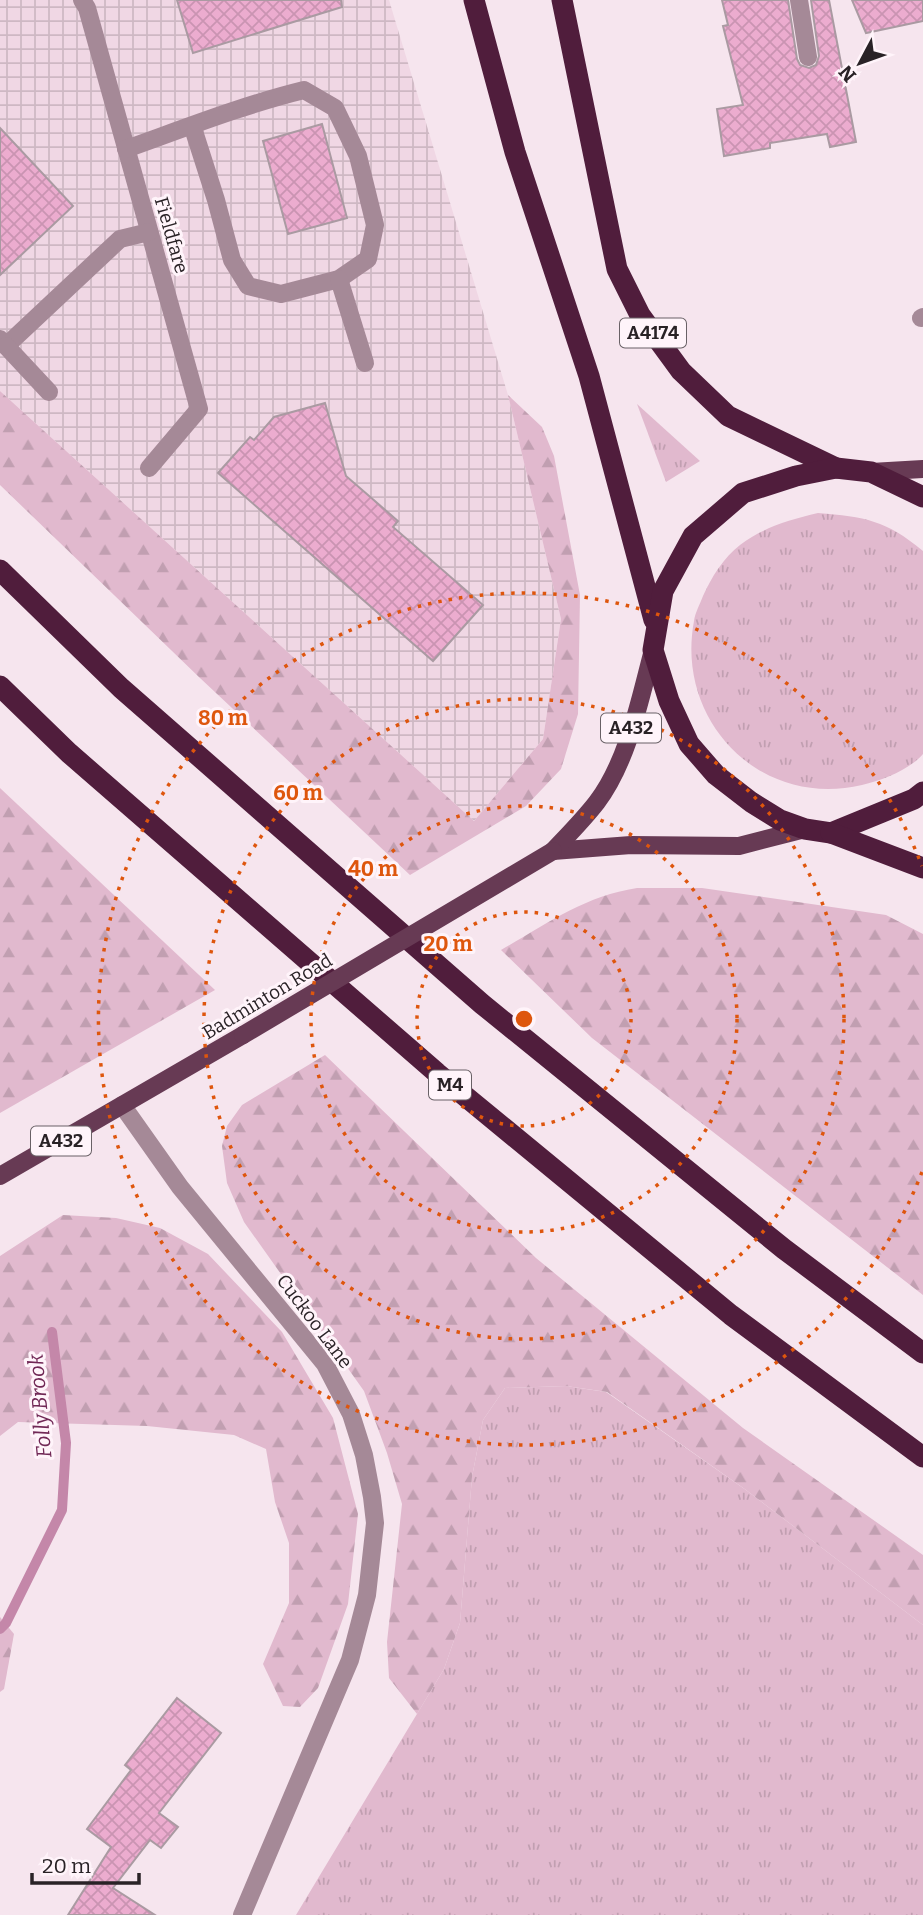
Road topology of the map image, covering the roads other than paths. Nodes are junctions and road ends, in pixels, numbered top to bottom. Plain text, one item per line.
1 (82, 0) edge
2 (474, 0) edge
3 (562, 0) edge
4 (799, 0) edge
5 (808, 57) dead end
6 (192, 125) junction
7 (126, 149) junction
8 (149, 232) junction
9 (339, 279) junction
10 (3, 342) edge
11 (365, 363) dead end
12 (49, 392) dead end
13 (149, 468) dead end
14 (836, 468) junction
15 (923, 469) edge
16 (871, 472) junction
17 (923, 497) edge
18 (0, 570) edge
19 (656, 625) junction
20 (653, 650) junction
21 (0, 686) edge
22 (923, 792) edge
23 (805, 829) junction
24 (831, 833) junction
25 (553, 851) junction
26 (923, 869) edge
27 (122, 1105) junction
28 (0, 1177) edge
29 (923, 1353) edge
30 (923, 1457) edge
31 (242, 1915) edge

1 - 7 street, Fieldfare
2 - 19 highway
3 - 14 highway, A4174
4 - 5 street
6 - 7 street
6 - 9 street
6 - 9 street
7 - 8 street, Fieldfare
8 - 10 street
8 - 13 street, Fieldfare
9 - 11 street
10 - 12 street
14 - 16 highway
14 - 19 highway
15 - 16 main road
16 - 17 highway
18 - 29 highway
19 - 20 highway
20 - 23 highway
20 - 25 main road, Badminton Road / A432
21 - 30 highway, M4
22 - 24 highway
23 - 24 highway
23 - 25 main road, Badminton Road / A432
24 - 26 highway
25 - 27 main road, Badminton Road / A432, bridge
27 - 28 main road, Badminton Road / A432
27 - 31 street, Cuckoo Lane

